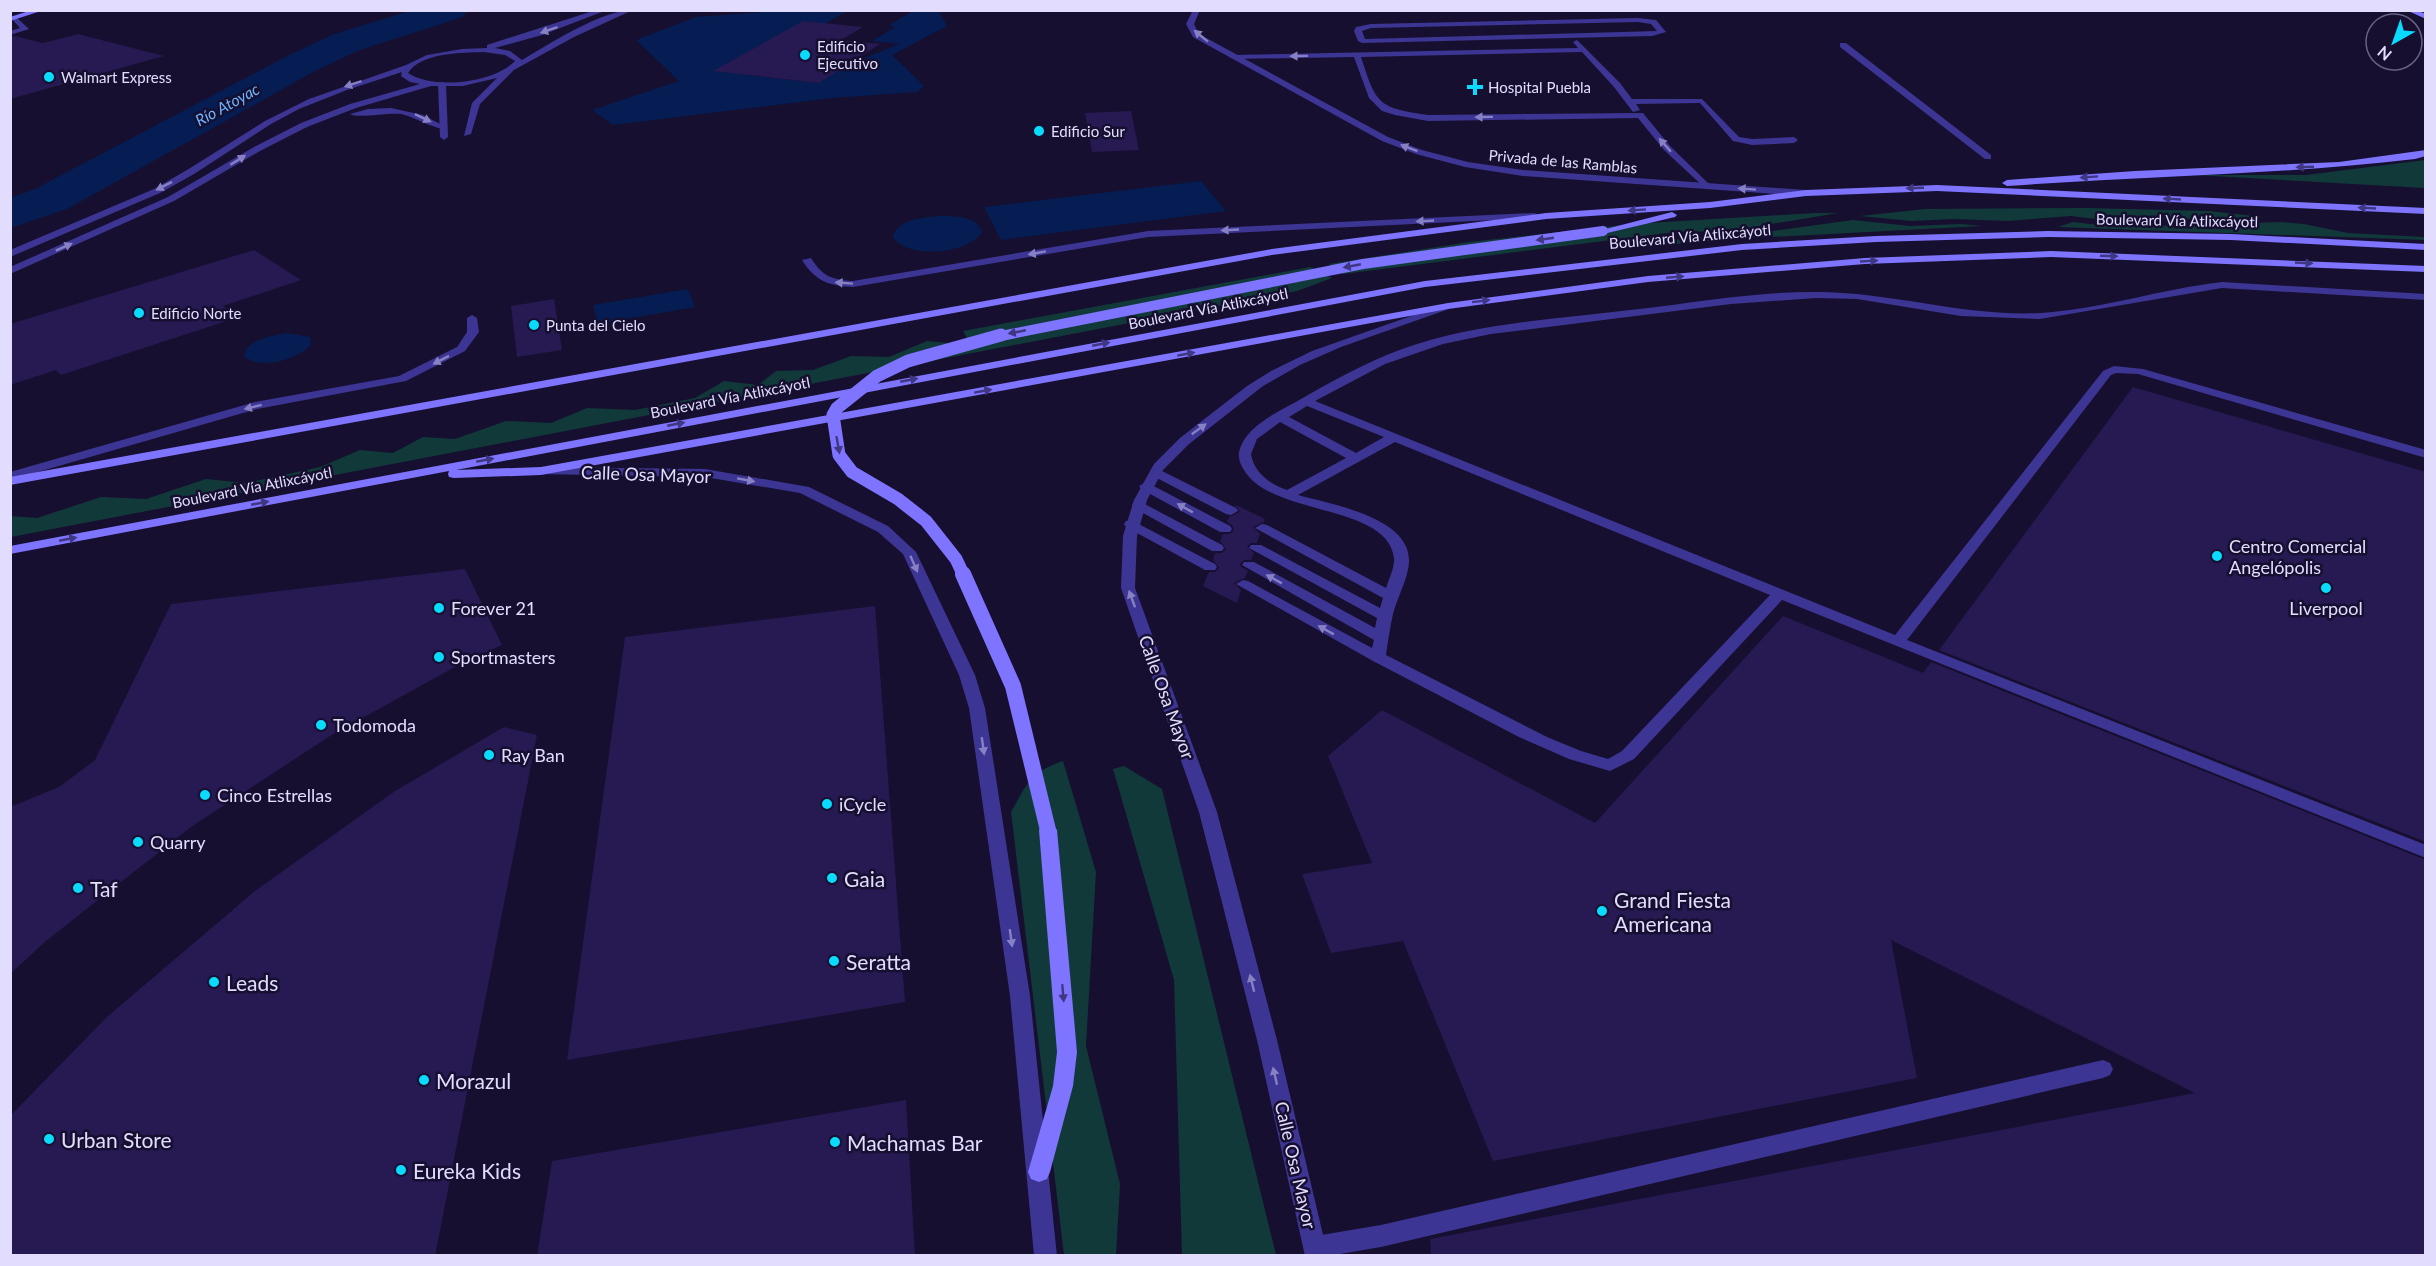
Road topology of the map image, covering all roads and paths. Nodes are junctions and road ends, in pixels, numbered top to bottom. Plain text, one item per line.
1 (41, 10) edge
2 (604, 10) edge
3 (630, 10) edge
4 (1197, 10) edge
5 (2409, 10) edge
6 (2426, 17) edge
7 (13, 18) edge
8 (1558, 22) junction
9 (10, 33) edge
10 (1572, 36) junction
11 (1362, 41) junction
12 (1843, 45) dead end
13 (478, 50) junction
14 (1584, 50) junction
15 (1357, 55) junction
16 (1372, 55) junction
17 (1233, 57) junction
18 (409, 67) junction
19 (512, 69) junction
20 (430, 84) junction
21 (442, 84) junction
22 (1629, 102) junction
23 (1640, 115) junction
24 (304, 125) junction
25 (467, 134) dead end
26 (1794, 140) dead end
27 (2426, 153) edge
28 (1988, 157) dead end
29 (1706, 186) junction
30 (1936, 188) junction
31 (1806, 193) junction
32 (1710, 205) junction
33 (2426, 211) edge
34 (1546, 216) junction
35 (2426, 247) edge
36 (10, 254) edge
37 (807, 260) dead end
38 (2426, 270) edge
39 (10, 271) edge
40 (2426, 297) edge
41 (1448, 306) junction
42 (472, 318) dead end
43 (1306, 401) junction
44 (1280, 417) junction
45 (1394, 437) junction
46 (2426, 454) edge
47 (1356, 458) junction
48 (541, 471) junction
49 (1156, 472) junction
50 (407, 475) junction
51 (10, 478) edge
52 (1146, 486) junction
53 (1286, 496) junction
54 (1139, 505) junction
55 (1231, 511) dead end
56 (1131, 524) junction
57 (1262, 528) dead end
58 (1225, 529) dead end
59 (1217, 548) dead end
60 (1256, 548) dead end
61 (10, 550) edge
62 (1249, 565) dead end
63 (1210, 567) dead end
64 (1243, 585) dead end
65 (1779, 594) junction
66 (1390, 596) junction
67 (1385, 616) junction
68 (1380, 637) junction
69 (1898, 642) junction
70 (1378, 658) junction
71 (2426, 852) edge
72 (2103, 1069) dead end
73 (1039, 1172) junction
74 (1316, 1251) edge
75 (1046, 1256) edge

1 - 7 main road
2 -> 13 street
3 - 19 street
17 -> 4 street, Privada de las Ramblas
5 - 6 main road
7 - 9 street
8 - 10 street
8 - 10 street
8 - 11 street
10 - 11 street
10 - 14 street
11 - 16 street
12 - 28 street
13 - 18 street
13 - 19 street
14 - 16 street
14 - 22 street
15 - 16 street
15 -> 17 street
23 -> 15 street
29 -> 17 street, Privada de las Ramblas
18 - 20 street
18 -> 36 street
19 - 21 street
19 - 25 street
20 - 21 street
20 - 24 street
24 -> 21 street
22 - 23 street
22 - 26 street
29 -> 23 street
39 -> 24 street
27 -> 30 main road
31 -> 29 street, Privada de las Ramblas
30 -> 31 main road, Boulevard Vía Atlixcáyotl
33 -> 30 main road, Boulevard Vía Atlixcáyotl
31 - 32 main road, Boulevard Vía Atlixcáyotl
32 -> 34 main road, Boulevard Vía Atlixcáyotl
32 -> 73 main road, bridge
34 -> 37 street
34 - 51 main road, Boulevard Vía Atlixcáyotl
50 -> 35 main road, Boulevard Vía Atlixcáyotl
41 -> 38 main road
40 - 43 street
48 -> 41 main road
49 -> 41 street, Calle Osa Mayor
42 -> 51 street
43 - 44 street
43 - 45 street
44 - 47 street
44 - 53 street
45 - 47 street
45 - 65 street
46 - 69 street
47 - 53 street
48 - 50 main road
48 -> 73 street, Calle Osa Mayor
49 - 52 street, Calle Osa Mayor
49 - 55 street
61 -> 50 main road, Boulevard Vía Atlixcáyotl
52 - 54 street, Calle Osa Mayor
58 -> 52 street
53 - 66 street
54 - 56 street, Calle Osa Mayor
54 - 59 street
56 - 63 street
74 -> 56 street, Calle Osa Mayor
57 - 66 street
60 - 67 street
68 -> 62 street
70 -> 64 street
65 - 69 street
65 - 70 street
66 - 67 street
67 - 68 street
68 - 70 street
69 - 71 street
72 - 74 street
73 - 75 street, Calle Osa Mayor

